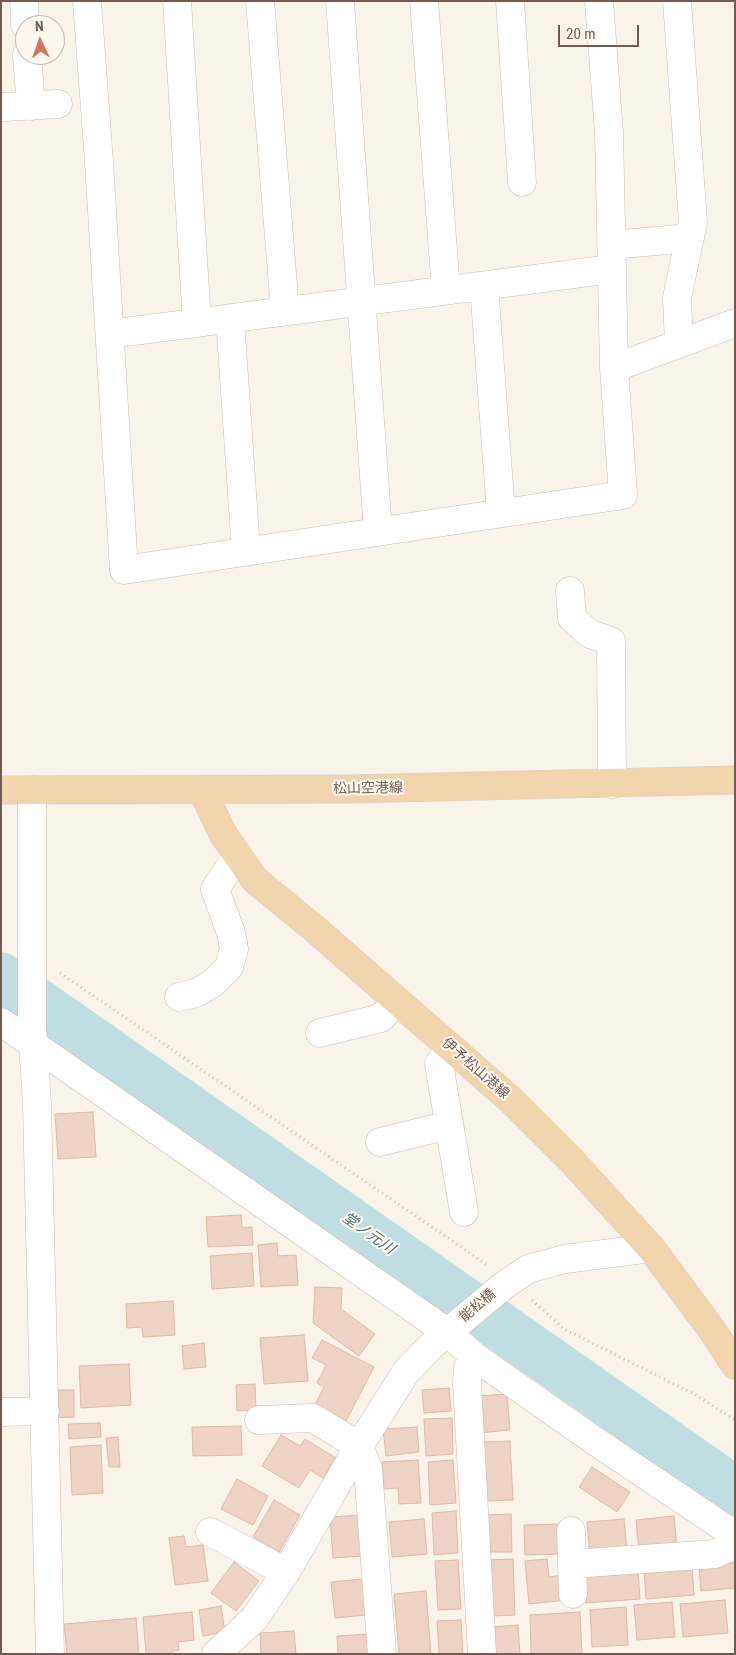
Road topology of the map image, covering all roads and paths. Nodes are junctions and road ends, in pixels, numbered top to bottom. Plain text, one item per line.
1 (24, 1) edge
2 (87, 1) edge
3 (177, 1) edge
4 (260, 1) edge
5 (340, 1) edge
6 (424, 1) edge
7 (510, 1) edge
8 (599, 1) edge
9 (677, 1) edge
10 (25, 15) edge
11 (25, 65) edge
12 (58, 104) dead end
13 (522, 182) dead end
14 (690, 238) junction
15 (611, 257) junction
16 (484, 286) junction
17 (446, 290) junction
18 (363, 302) junction
19 (285, 312) junction
20 (230, 319) junction
21 (197, 323) junction
22 (735, 323) edge
23 (110, 334) junction
24 (679, 344) junction
25 (614, 368) junction
26 (501, 514) junction
27 (378, 532) junction
28 (246, 551) junction
29 (570, 591) dead end
30 (735, 780) edge
31 (612, 784) junction
32 (1, 790) edge
33 (32, 790) junction
34 (202, 790) junction
35 (238, 855) junction
36 (31, 957) junction
37 (179, 997) dead end
38 (397, 1001) junction
39 (1, 1022) edge
40 (320, 1033) dead end
41 (32, 1035) junction
42 (450, 1048) junction
43 (449, 1125) junction
44 (380, 1142) dead end
45 (464, 1212) dead end
46 (651, 1248) junction
47 (507, 1283) junction
48 (450, 1329) junction
49 (475, 1357) junction
50 (735, 1365) edge
51 (45, 1411) junction
52 (1, 1412) edge
53 (259, 1420) dead end
54 (735, 1420) edge
55 (358, 1446) junction
56 (571, 1531) dead end
57 (210, 1532) dead end
58 (735, 1537) edge
59 (572, 1564) junction
60 (286, 1572) junction
61 (573, 1594) dead end
62 (50, 1654) edge
63 (216, 1654) edge
64 (382, 1654) edge
65 (482, 1654) edge

1 - 10 street
2 - 23 street
3 - 21 street
4 - 19 street
5 - 18 street
6 - 17 street
7 - 13 street
8 - 15 street
9 - 14 street
11 - 12 street
14 - 15 street
14 - 24 street
15 - 16 street
15 - 25 street
16 - 17 street
16 - 26 street
17 - 18 street
18 - 19 street
18 - 27 street
19 - 20 street
20 - 21 street
20 - 28 street
21 - 23 street
22 - 24 street
23 - 28 street
24 - 25 street
25 - 26 street
26 - 27 street
27 - 28 street
29 - 31 street
30 - 31 main road, 松山空港線
31 - 34 main road, 松山空港線
32 - 33 main road, 松山空港線
33 - 34 main road, 松山空港線
33 - 36 street
34 - 35 main road, 伊予松山港線
35 - 37 street
35 - 38 main road, 伊予松山港線
36 - 41 street
36 - 47 path
38 - 40 street
38 - 42 main road, 伊予松山港線
39 - 41 street
41 - 48 street
41 - 51 street
42 - 43 street
42 - 46 main road, 伊予松山港線
43 - 44 street
43 - 45 street
46 - 47 street, 能松橋
46 - 50 main road, 伊予松山港線
47 - 48 street, 能松橋
47 - 54 path
48 - 49 street
48 - 55 street, 能松橋
49 - 58 street
49 - 65 street
51 - 52 street
51 - 62 street
53 - 55 street
55 - 60 street, 能松橋
55 - 64 street
56 - 59 street
57 - 60 street
58 - 59 street
59 - 61 street
60 - 63 street, 能松橋

